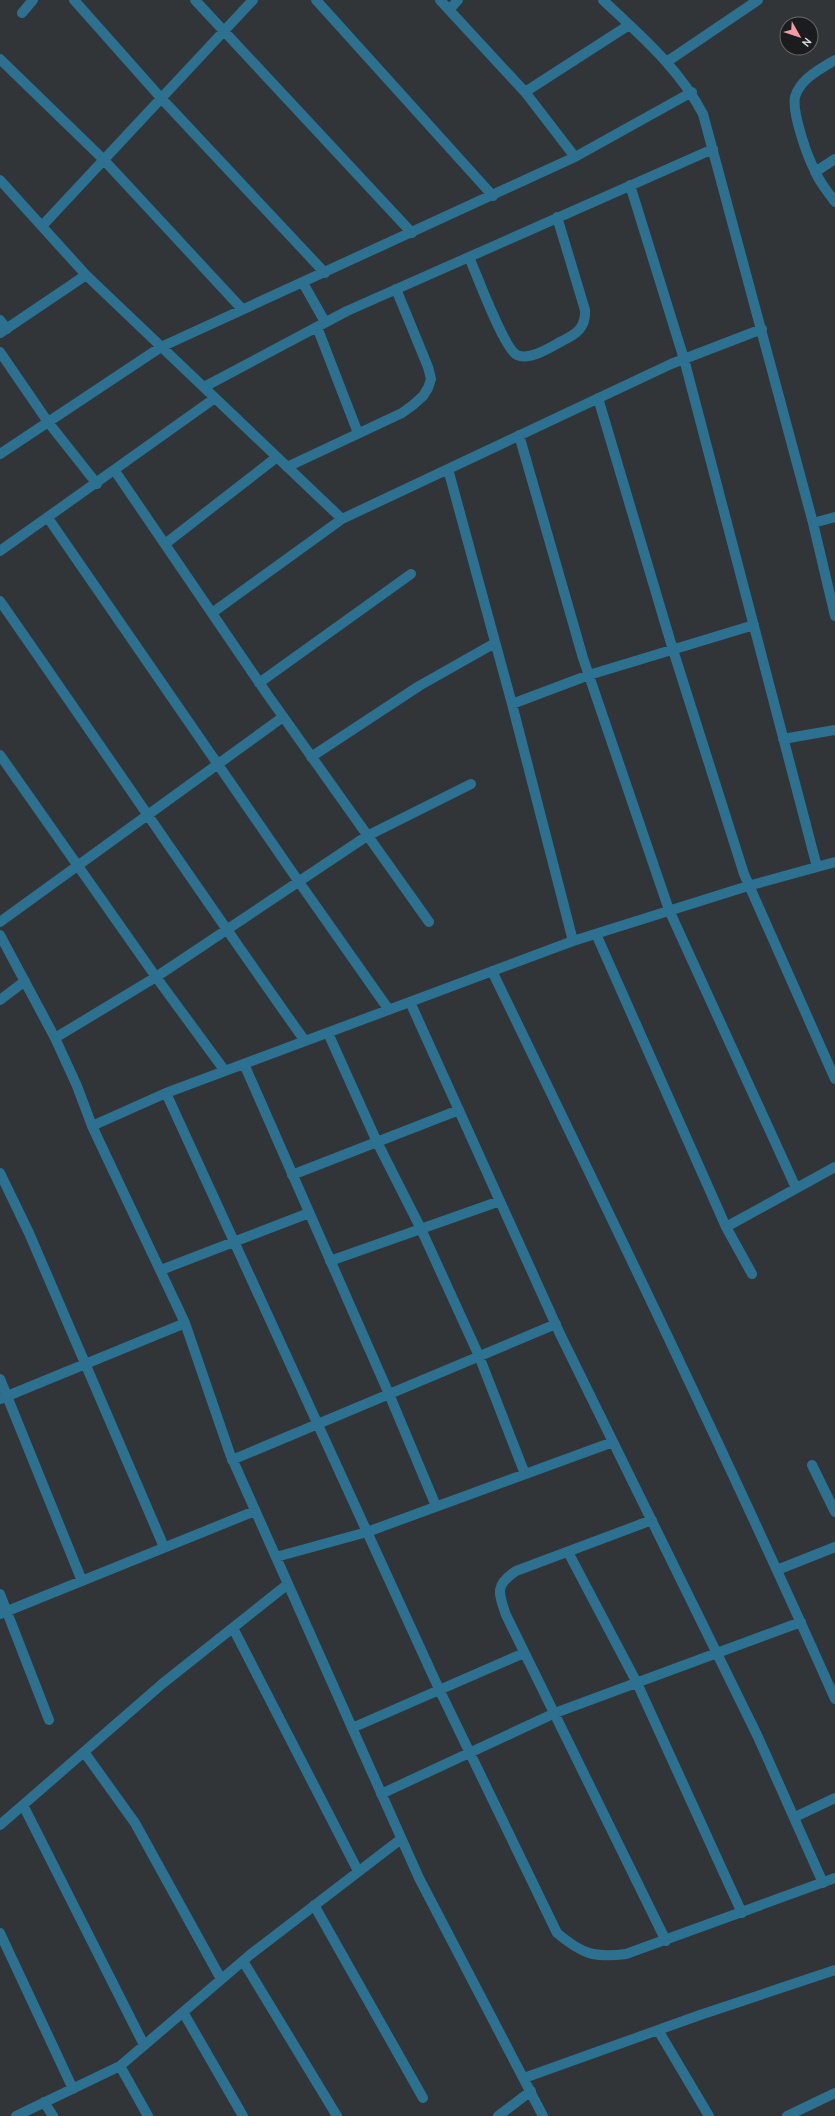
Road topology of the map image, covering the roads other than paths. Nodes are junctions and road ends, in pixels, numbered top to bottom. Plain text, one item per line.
1 (33, 0) edge
2 (74, 0) edge
3 (195, 0) edge
4 (253, 0) edge
5 (316, 0) edge
6 (440, 0) edge
7 (458, 0) edge
8 (603, 0) edge
9 (758, 0) edge
10 (449, 10) junction
11 (22, 13) dead end
12 (629, 25) junction
13 (223, 31) junction
14 (0, 59) edge
15 (835, 60) edge
16 (668, 61) junction
17 (525, 92) junction
18 (692, 92) junction
19 (161, 98) junction
20 (713, 149) junction
21 (575, 157) junction
22 (103, 159) junction
23 (835, 159) edge
24 (815, 172) junction
25 (0, 180) edge
26 (630, 185) junction
27 (493, 196) junction
28 (835, 202) edge
29 (557, 217) junction
30 (42, 226) junction
31 (412, 233) junction
32 (469, 257) junction
33 (324, 273) junction
34 (86, 275) junction
35 (303, 283) junction
36 (396, 289) junction
37 (242, 309) junction
38 (0, 320) edge
39 (321, 324) junction
40 (762, 329) junction
41 (3, 331) edge
42 (161, 348) junction
43 (0, 352) edge
44 (684, 359) junction
45 (204, 387) junction
46 (215, 398) junction
47 (598, 398) junction
48 (48, 422) junction
49 (358, 433) junction
50 (519, 436) junction
51 (0, 454) edge
52 (277, 457) junction
53 (287, 467) junction
54 (448, 469) junction
55 (115, 471) junction
56 (97, 484) junction
57 (835, 517) edge
58 (48, 518) junction
59 (342, 519) junction
60 (813, 522) junction
61 (165, 544) junction
62 (0, 551) edge
63 (411, 574) dead end
64 (0, 601) edge
65 (212, 613) junction
66 (835, 616) edge
67 (754, 625) junction
68 (495, 643) junction
69 (673, 650) junction
70 (590, 675) junction
71 (259, 683) junction
72 (512, 704) junction
73 (283, 717) junction
74 (835, 730) edge
75 (783, 739) junction
76 (0, 756) edge
77 (311, 757) junction
78 (218, 764) junction
79 (471, 784) dead end
80 (149, 814) junction
81 (367, 836) junction
82 (835, 862) edge
83 (77, 866) junction
84 (817, 867) junction
85 (299, 882) junction
86 (748, 886) junction
87 (669, 910) junction
88 (0, 922) edge
89 (429, 922) dead end
90 (227, 931) junction
91 (596, 934) junction
92 (0, 935) edge
93 (573, 941) junction
94 (492, 971) junction
95 (156, 978) junction
96 (25, 981) junction
97 (0, 1000) edge
98 (410, 1002) junction
99 (389, 1010) junction
100 (328, 1033) junction
101 (55, 1038) junction
102 (306, 1041) junction
103 (244, 1064) junction
104 (225, 1071) junction
105 (835, 1079) edge
106 (166, 1093) junction
107 (459, 1110) junction
108 (92, 1126) junction
109 (377, 1142) junction
110 (835, 1167) edge
111 (0, 1173) edge
112 (292, 1175) junction
113 (796, 1188) junction
114 (500, 1201) junction
115 (309, 1213) junction
116 (726, 1227) junction
117 (421, 1229) junction
118 (234, 1243) junction
119 (330, 1261) junction
120 (161, 1270) junction
121 (752, 1274) dead end
122 (185, 1323) junction
123 (556, 1324) junction
124 (479, 1356) junction
125 (84, 1364) junction
126 (0, 1379) edge
127 (389, 1394) junction
128 (4, 1398) edge
129 (317, 1425) junction
130 (613, 1442) junction
131 (232, 1460) junction
132 (812, 1465) dead end
133 (525, 1474) junction
134 (436, 1506) junction
135 (255, 1511) junction
136 (835, 1512) edge
137 (652, 1520) junction
138 (367, 1532) junction
139 (164, 1548) junction
140 (835, 1548) edge
141 (568, 1552) junction
142 (276, 1557) junction
143 (777, 1570) junction
144 (82, 1581) junction
145 (288, 1584) junction
146 (0, 1594) edge
147 (4, 1612) edge
148 (801, 1622) junction
149 (232, 1628) junction
150 (524, 1653) junction
151 (717, 1653) junction
152 (637, 1683) junction
153 (439, 1689) junction
154 (835, 1699) edge
155 (555, 1713) junction
156 (50, 1720) dead end
157 (352, 1728) junction
158 (84, 1752) junction
159 (469, 1753) junction
160 (381, 1794) junction
161 (835, 1798) edge
162 (23, 1805) junction
163 (795, 1817) junction
164 (0, 1825) edge
165 (401, 1838) junction
166 (358, 1871) junction
167 (835, 1878) edge
168 (823, 1883) junction
169 (314, 1905) junction
170 (742, 1913) junction
171 (0, 1933) edge
172 (666, 1941) junction
173 (243, 1961) junction
174 (835, 1970) edge
175 (221, 1979) junction
176 (183, 2012) junction
177 (658, 2030) junction
178 (144, 2045) junction
179 (120, 2066) junction
180 (524, 2078) junction
181 (73, 2089) junction
182 (531, 2091) junction
183 (835, 2093) edge
184 (423, 2098) dead end
185 (44, 2102) junction
186 (16, 2116) edge
187 (53, 2116) edge
188 (148, 2116) edge
189 (243, 2116) edge
190 (337, 2116) edge
191 (498, 2116) edge
192 (544, 2116) edge
193 (709, 2116) edge
194 (787, 2116) edge

1 - 11 street
2 - 19 street
3 - 13 street
4 - 13 street
5 - 27 street
6 - 10 street
7 - 10 street
8 - 12 street
9 - 16 street
10 - 17 street
12 - 16 street
12 - 17 street
13 - 19 street
13 - 31 street
14 - 22 street
15 - 24 street
16 - 18 street
17 - 21 street
18 - 20 street
18 - 21 street
19 - 22 street
19 - 33 street
20 - 26 street
20 - 40 street
21 - 27 street
22 - 30 street
22 - 37 street
23 - 24 street
24 - 28 street
25 - 30 street
26 - 29 street
26 - 44 street
27 - 31 street
29 - 32 street
29 - 32 street
30 - 34 street
31 - 33 street
32 - 36 street
33 - 35 street
34 - 41 street
34 - 42 street
35 - 37 street
35 - 39 street
36 - 39 street
36 - 49 street
37 - 42 street
38 - 41 street
39 - 45 street
39 - 49 street
40 - 44 street
40 - 60 street
42 - 45 street
42 - 48 street
43 - 48 street
44 - 47 street
44 - 67 street
45 - 46 street
46 - 52 street
46 - 55 street
47 - 50 street
47 - 69 street
48 - 51 street
48 - 56 street
49 - 53 street
50 - 54 street
50 - 70 street
52 - 53 street
52 - 61 street
53 - 59 street
54 - 59 street
54 - 68 street
55 - 56 street
55 - 61 street
56 - 58 street
57 - 60 street
58 - 62 street
58 - 78 street
59 - 65 street
60 - 66 street
61 - 65 street
63 - 71 street
64 - 80 street
65 - 71 street
67 - 69 street
67 - 75 street
68 - 72 street
68 - 77 street
69 - 70 street
69 - 86 street
70 - 72 street
70 - 87 street
71 - 73 street
72 - 93 street
73 - 77 street
73 - 78 street
74 - 75 street
75 - 84 street
76 - 83 street
77 - 81 street
78 - 80 street
78 - 85 street
79 - 81 street
80 - 83 street
80 - 90 street
81 - 85 street
81 - 89 street
82 - 84 street
83 - 88 street
83 - 95 street
84 - 86 street
85 - 90 street
85 - 99 street
86 - 87 street
86 - 105 street
87 - 91 street
87 - 113 street
90 - 95 street
90 - 102 street
91 - 93 street
91 - 116 street
92 - 96 street
93 - 94 street
94 - 98 street
94 - 143 street
95 - 101 street
95 - 104 street
96 - 97 street
96 - 101 street
98 - 99 street
98 - 107 street
99 - 100 street
100 - 102 street
100 - 109 street
101 - 108 street
102 - 103 street
103 - 104 street
103 - 112 street
104 - 106 street
106 - 108 street
106 - 118 street
107 - 109 street
107 - 114 street
108 - 120 street
109 - 112 street
109 - 117 street
110 - 113 street
111 - 125 street
112 - 115 street
113 - 116 street
114 - 117 street
114 - 123 street
115 - 118 street
115 - 119 street
116 - 121 street
117 - 119 street
117 - 124 street
118 - 120 street
118 - 129 street
119 - 127 street
120 - 122 street
122 - 125 street
122 - 131 street
123 - 124 street
123 - 130 street
124 - 127 street
124 - 133 street
125 - 128 street
125 - 139 street
126 - 128 street
127 - 129 street
127 - 134 street
128 - 144 street
129 - 131 street
129 - 138 street
130 - 133 street
130 - 137 street
131 - 135 street
132 - 136 street
133 - 134 street
134 - 138 street
135 - 139 street
135 - 142 street
137 - 141 street
137 - 151 street
138 - 142 street
138 - 153 street
139 - 144 street
140 - 143 street
141 - 150 street
141 - 152 street
142 - 145 street
143 - 148 street
144 - 147 street
145 - 149 street
145 - 157 street
146 - 147 street
147 - 156 street
148 - 151 street
148 - 154 street
149 - 158 street
149 - 166 street
150 - 153 street
150 - 155 street
151 - 152 street
151 - 163 street
152 - 155 street
152 - 170 street
153 - 157 street
153 - 159 street
155 - 159 street
155 - 172 street
157 - 160 street
158 - 162 street
158 - 175 street
159 - 160 street
159 - 172 street
160 - 165 street
161 - 163 street
162 - 164 street
162 - 178 street
163 - 168 street
165 - 166 street
165 - 180 street
166 - 169 street
167 - 168 street
168 - 170 street
169 - 173 street
169 - 184 street
170 - 172 street
171 - 181 street
173 - 175 street
173 - 190 street
174 - 177 street
175 - 176 street
176 - 178 street
176 - 189 street
177 - 180 street
177 - 193 street
178 - 179 street
179 - 181 street
179 - 188 street
180 - 182 street
181 - 185 street
182 - 191 street
182 - 192 street
183 - 194 street
185 - 186 street
185 - 187 street

